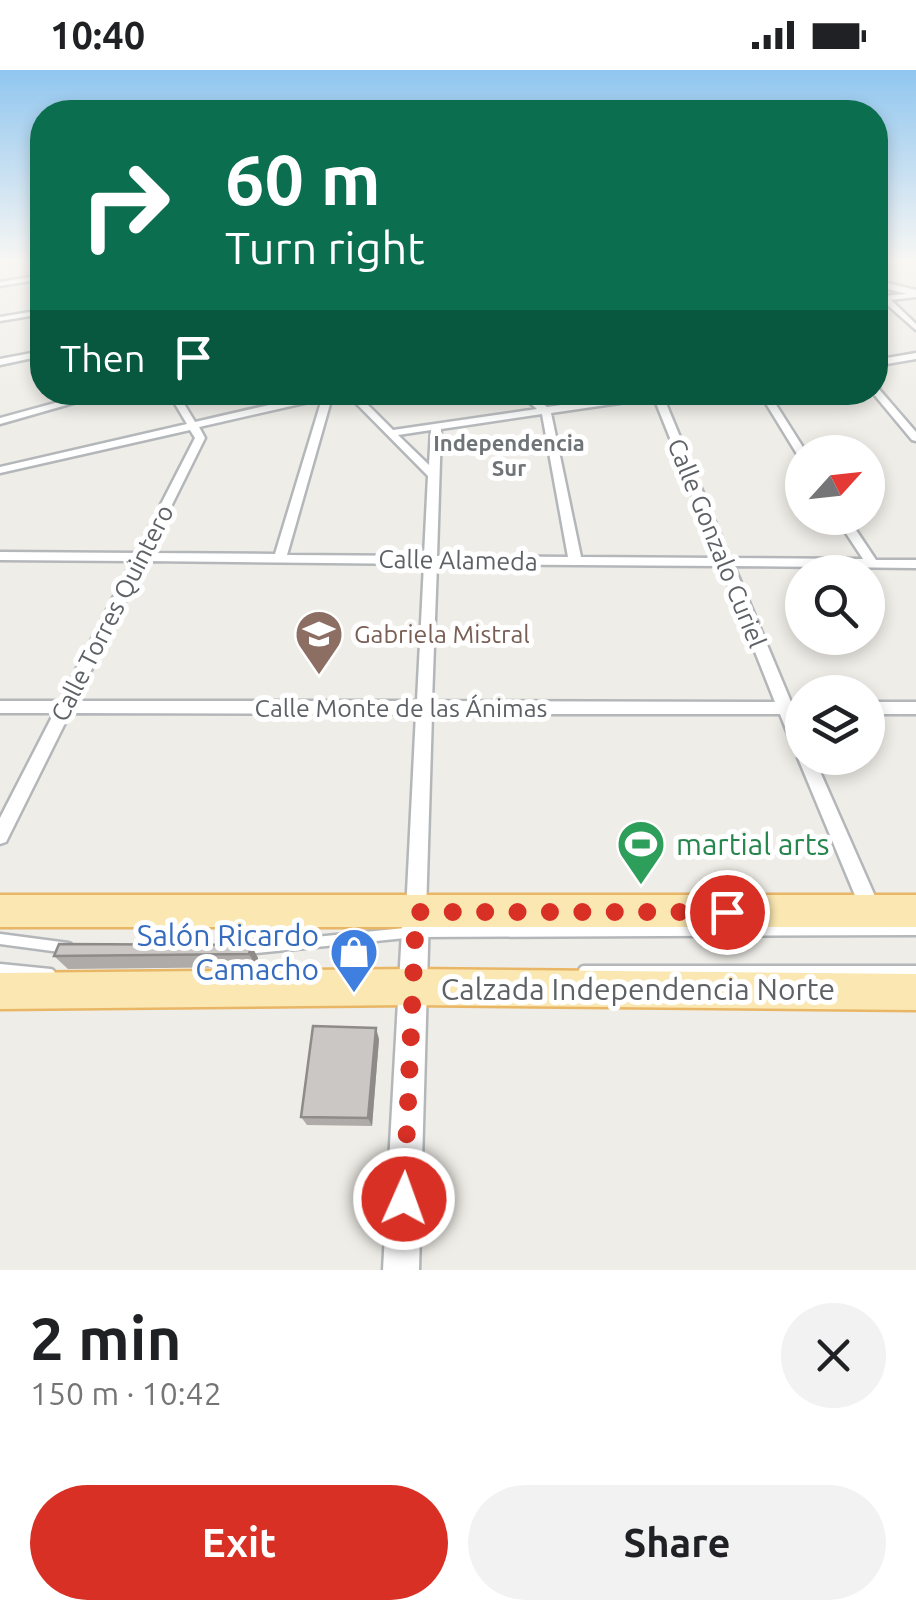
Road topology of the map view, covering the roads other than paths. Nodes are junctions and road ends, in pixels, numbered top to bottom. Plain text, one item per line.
1 (30, 356) edge
2 (916, 356) edge
3 (888, 361) edge
4 (0, 362) edge
5 (61, 405) edge
6 (180, 405) edge
7 (289, 405) edge
8 (330, 405) edge
9 (362, 405) edge
10 (538, 405) edge
11 (585, 405) edge
12 (660, 405) edge
13 (771, 405) edge
14 (888, 405) edge
15 (546, 411) junction
16 (0, 422) edge
17 (436, 427) junction
18 (194, 428) junction
19 (390, 433) junction
20 (790, 435) edge
21 (916, 438) edge
22 (0, 470) edge
23 (431, 473) junction
24 (0, 556) edge
25 (140, 556) junction
26 (280, 558) junction
27 (428, 559) junction
28 (575, 561) junction
29 (724, 562) junction
30 (785, 563) edge
31 (885, 564) edge
32 (916, 564) edge
33 (785, 689) edge
34 (0, 708) edge
35 (65, 708) junction
36 (422, 708) junction
37 (785, 708) edge
38 (885, 708) edge
39 (916, 708) edge
40 (813, 775) edge
41 (0, 836) edge
42 (0, 910) edge
43 (871, 911) junction
44 (916, 911) edge
45 (415, 922) junction
46 (916, 930) edge
47 (0, 939) edge
48 (77, 949) edge
49 (223, 949) edge
50 (0, 969) edge
51 (916, 970) edge
52 (568, 971) dead end
53 (341, 973) dead end
54 (59, 974) dead end
55 (193, 975) dead end
56 (413, 975) junction
57 (0, 991) edge
58 (916, 992) edge
59 (401, 1270) edge

1 - 4 street
2 - 3 street
5 - 16 street
6 - 18 street
7 - 18 street
8 - 26 street
9 - 19 street
10 - 15 street
11 - 15 street
12 - 29 street, Calle Gonzalo Curiel
13 - 20 street
14 - 21 street
15 - 17 street
15 - 28 street
17 - 19 street
17 - 23 street
18 - 22 street
18 - 25 street, Calle Torres Quintero
19 - 23 street
23 - 27 street
24 - 25 street, Calle Alameda
25 - 26 street, Calle Alameda
25 - 35 street, Calle Torres Quintero
26 - 27 street, Calle Alameda
27 - 28 street, Calle Alameda
27 - 36 street
28 - 29 street, Calle Alameda
29 - 30 street, Calle Alameda
29 - 33 street, Calle Gonzalo Curiel
31 - 32 street, Calle Alameda
34 - 35 street, Calle Monte de las Ánimas
35 - 36 street, Calle Monte de las Ánimas
35 - 41 street, Calle Torres Quintero
36 - 37 street, Calle Monte de las Ánimas
36 - 45 street
38 - 39 street
40 - 43 street
42 - 45 main road
43 - 44 main road
43 - 45 main road
45 - 46 lane
45 - 49 lane
45 - 56 street
47 - 48 lane
50 - 54 lane
51 - 52 lane
53 - 55 lane
56 - 57 main road, Calzada Independencia Norte
56 - 58 main road, Calzada Independencia Norte
56 - 59 street

